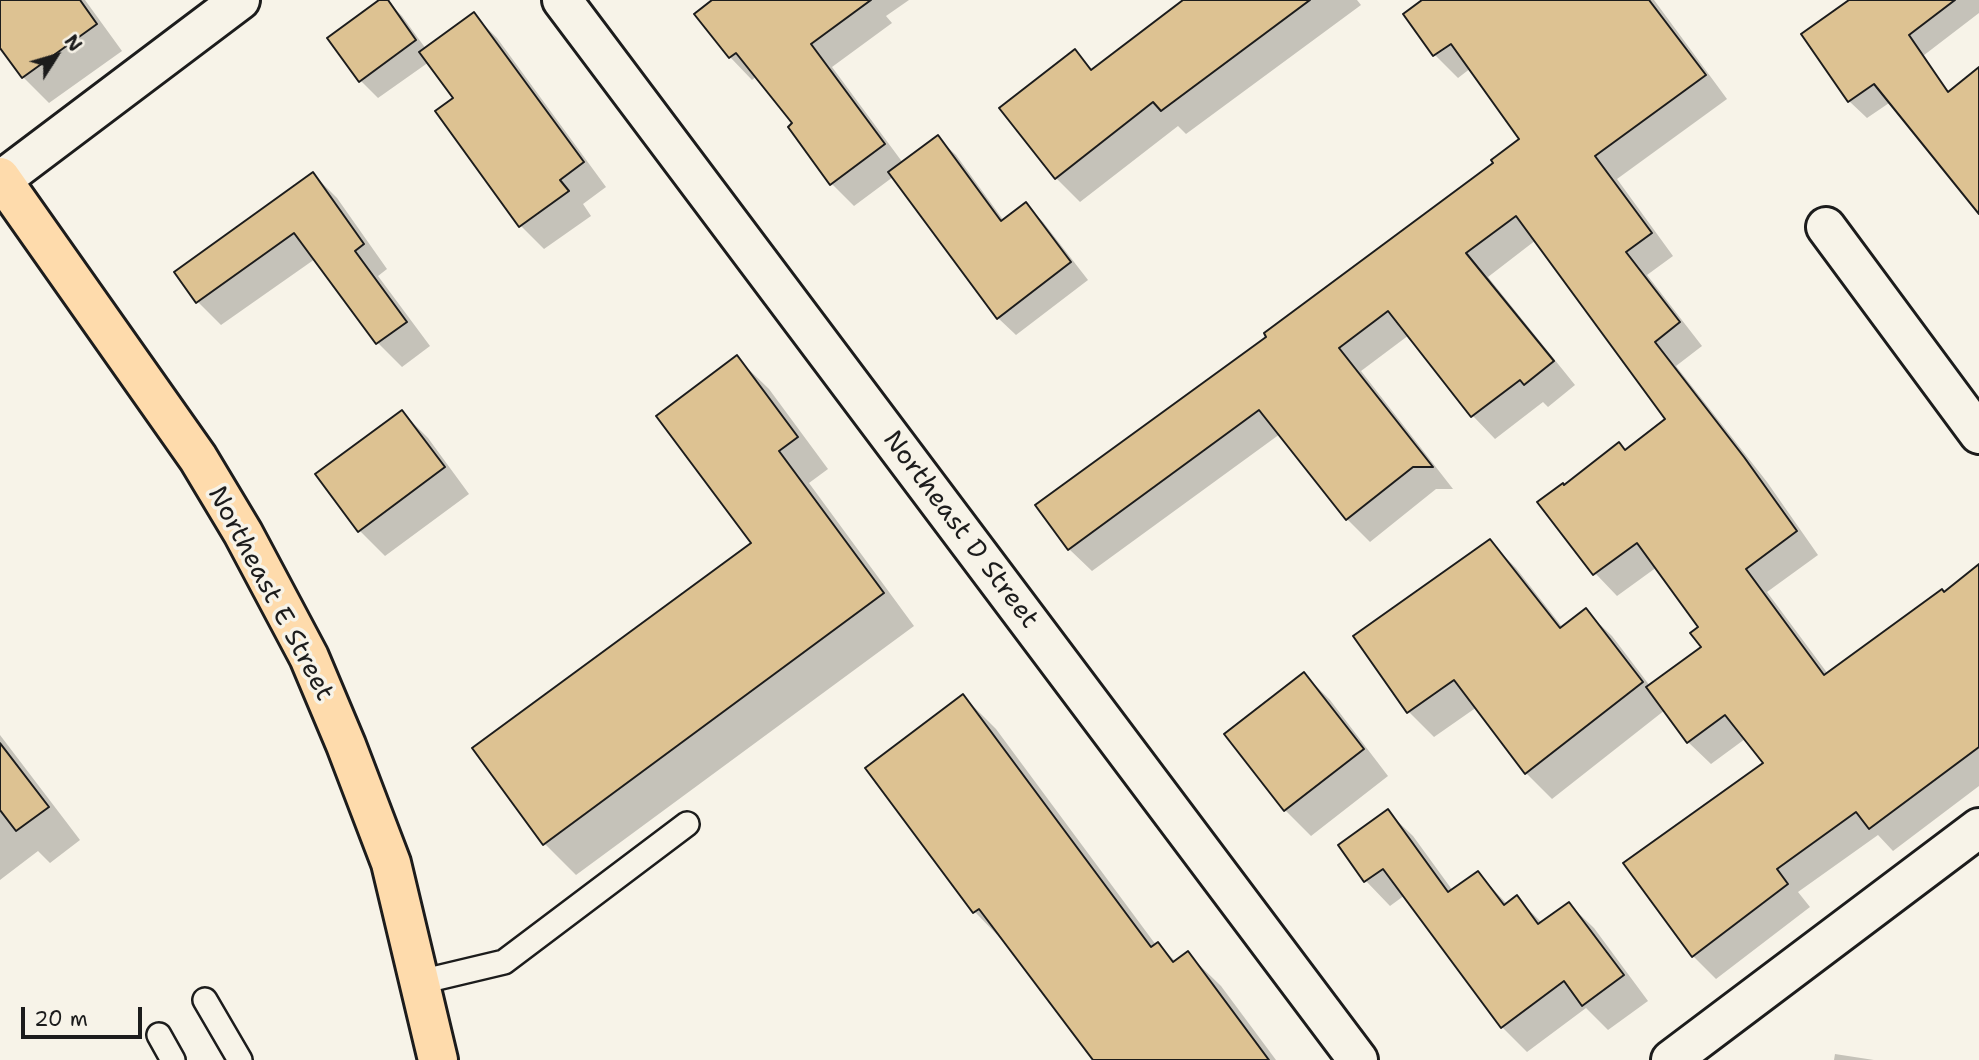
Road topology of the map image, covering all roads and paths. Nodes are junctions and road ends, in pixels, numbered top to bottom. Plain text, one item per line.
1 (240, 0) edge
2 (574, 4) edge
3 (1, 179) edge
4 (1826, 227) dead end
5 (1979, 434) edge
6 (687, 824) dead end
7 (1979, 828) edge
8 (420, 982) junction
9 (205, 1000) dead end
10 (159, 1035) dead end
11 (173, 1060) edge
12 (240, 1060) edge
13 (438, 1060) edge
14 (1358, 1060) edge
15 (1671, 1060) edge

1 - 3 street
2 - 14 street, Northeast D Street
3 - 8 main road, Northeast E Street
4 - 5 street
6 - 8 lane
7 - 15 street
8 - 13 main road, Northeast E Street
9 - 12 lane
10 - 11 lane

